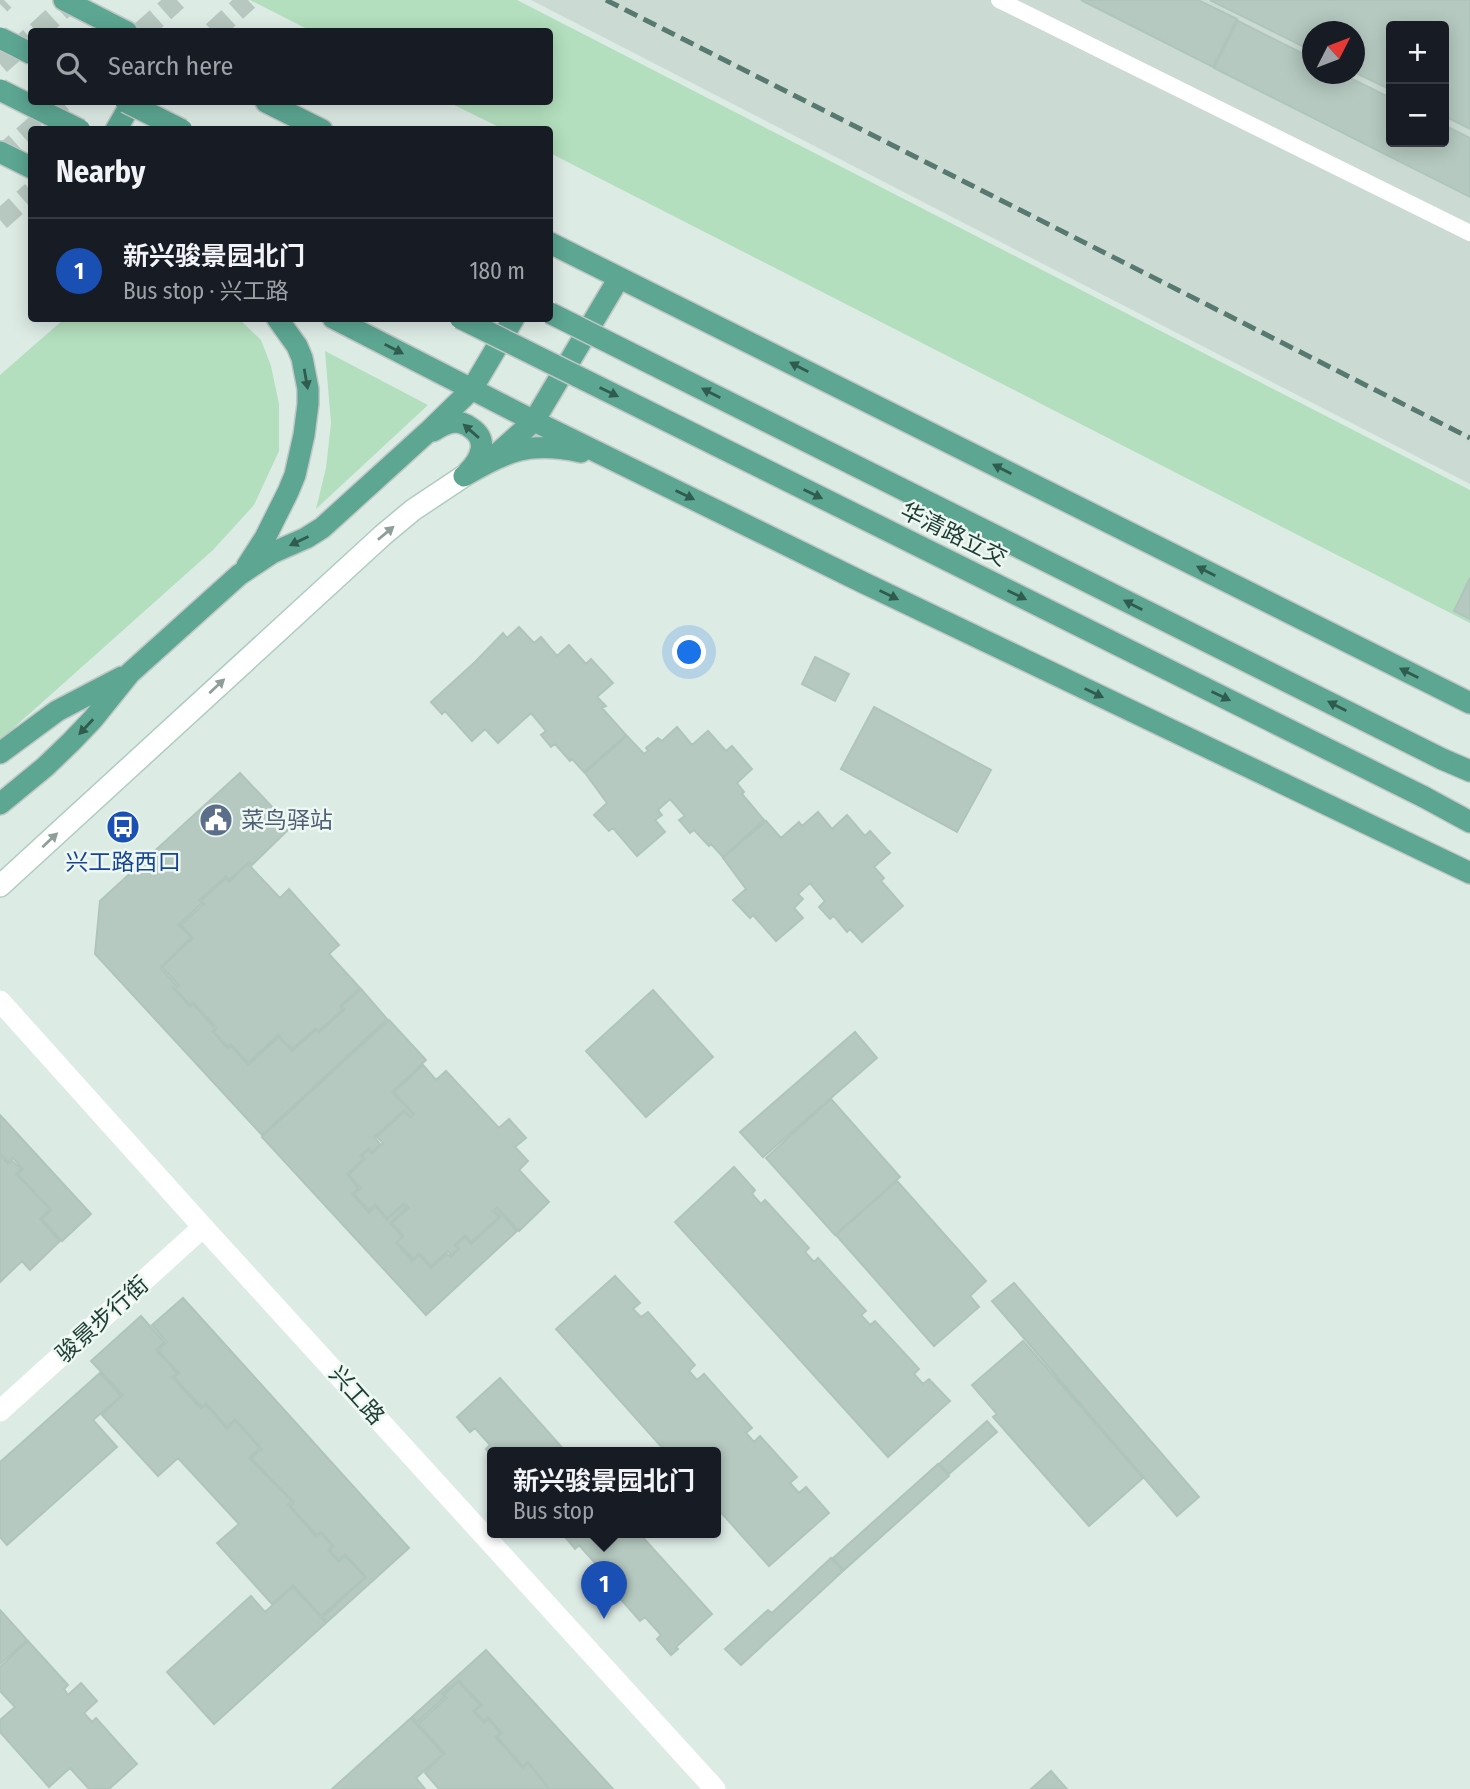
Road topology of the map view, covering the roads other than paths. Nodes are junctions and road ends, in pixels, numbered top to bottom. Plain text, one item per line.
1 (64, 0) edge
2 (999, 0) edge
3 (119, 28) edge
4 (0, 38) edge
5 (28, 52) edge
6 (0, 90) edge
7 (28, 104) edge
8 (30, 105) edge
9 (130, 105) edge
10 (132, 105) edge
11 (272, 105) edge
12 (72, 126) edge
13 (118, 126) edge
14 (174, 126) edge
15 (314, 126) edge
16 (0, 152) edge
17 (28, 166) edge
18 (1470, 233) edge
19 (553, 250) edge
20 (619, 278) junction
21 (553, 314) edge
22 (280, 322) edge
23 (341, 322) edge
24 (468, 322) edge
25 (512, 322) edge
26 (472, 389) junction
27 (534, 421) junction
28 (422, 437) junction
29 (488, 462) junction
30 (638, 472) junction
31 (464, 476) junction
32 (239, 575) junction
33 (148, 656) junction
34 (1470, 704) edge
35 (0, 753) edge
36 (1470, 771) edge
37 (0, 804) edge
38 (1470, 822) edge
39 (1470, 873) edge
40 (0, 886) edge
41 (0, 1001) edge
42 (203, 1227) junction
43 (0, 1411) edge
44 (715, 1789) edge

1 - 3 main road
2 - 18 lane
4 - 5 main road, bridge
6 - 7 main road, bridge
8 - 12 main road, bridge
9 - 13 main road
10 - 14 main road, bridge
11 - 15 main road
16 - 17 main road
19 - 20 main road
20 - 27 main road
34 -> 20 main road
36 -> 21 main road, 华清路立交, bridge
22 -> 32 main road
23 -> 26 main road
24 -> 38 main road, 华清路立交, bridge
25 - 26 main road
26 - 27 main road
26 - 28 main road
27 - 29 main road
27 - 30 main road
31 -> 28 main road
28 -> 32 main road
29 - 30 main road
29 - 31 main road
30 -> 39 main road
40 -> 31 street
32 - 33 main road
33 - 35 main road
33 -> 37 main road
41 - 42 street, 兴工路
42 - 43 street, 骏景步行街
42 - 44 street, 兴工路

